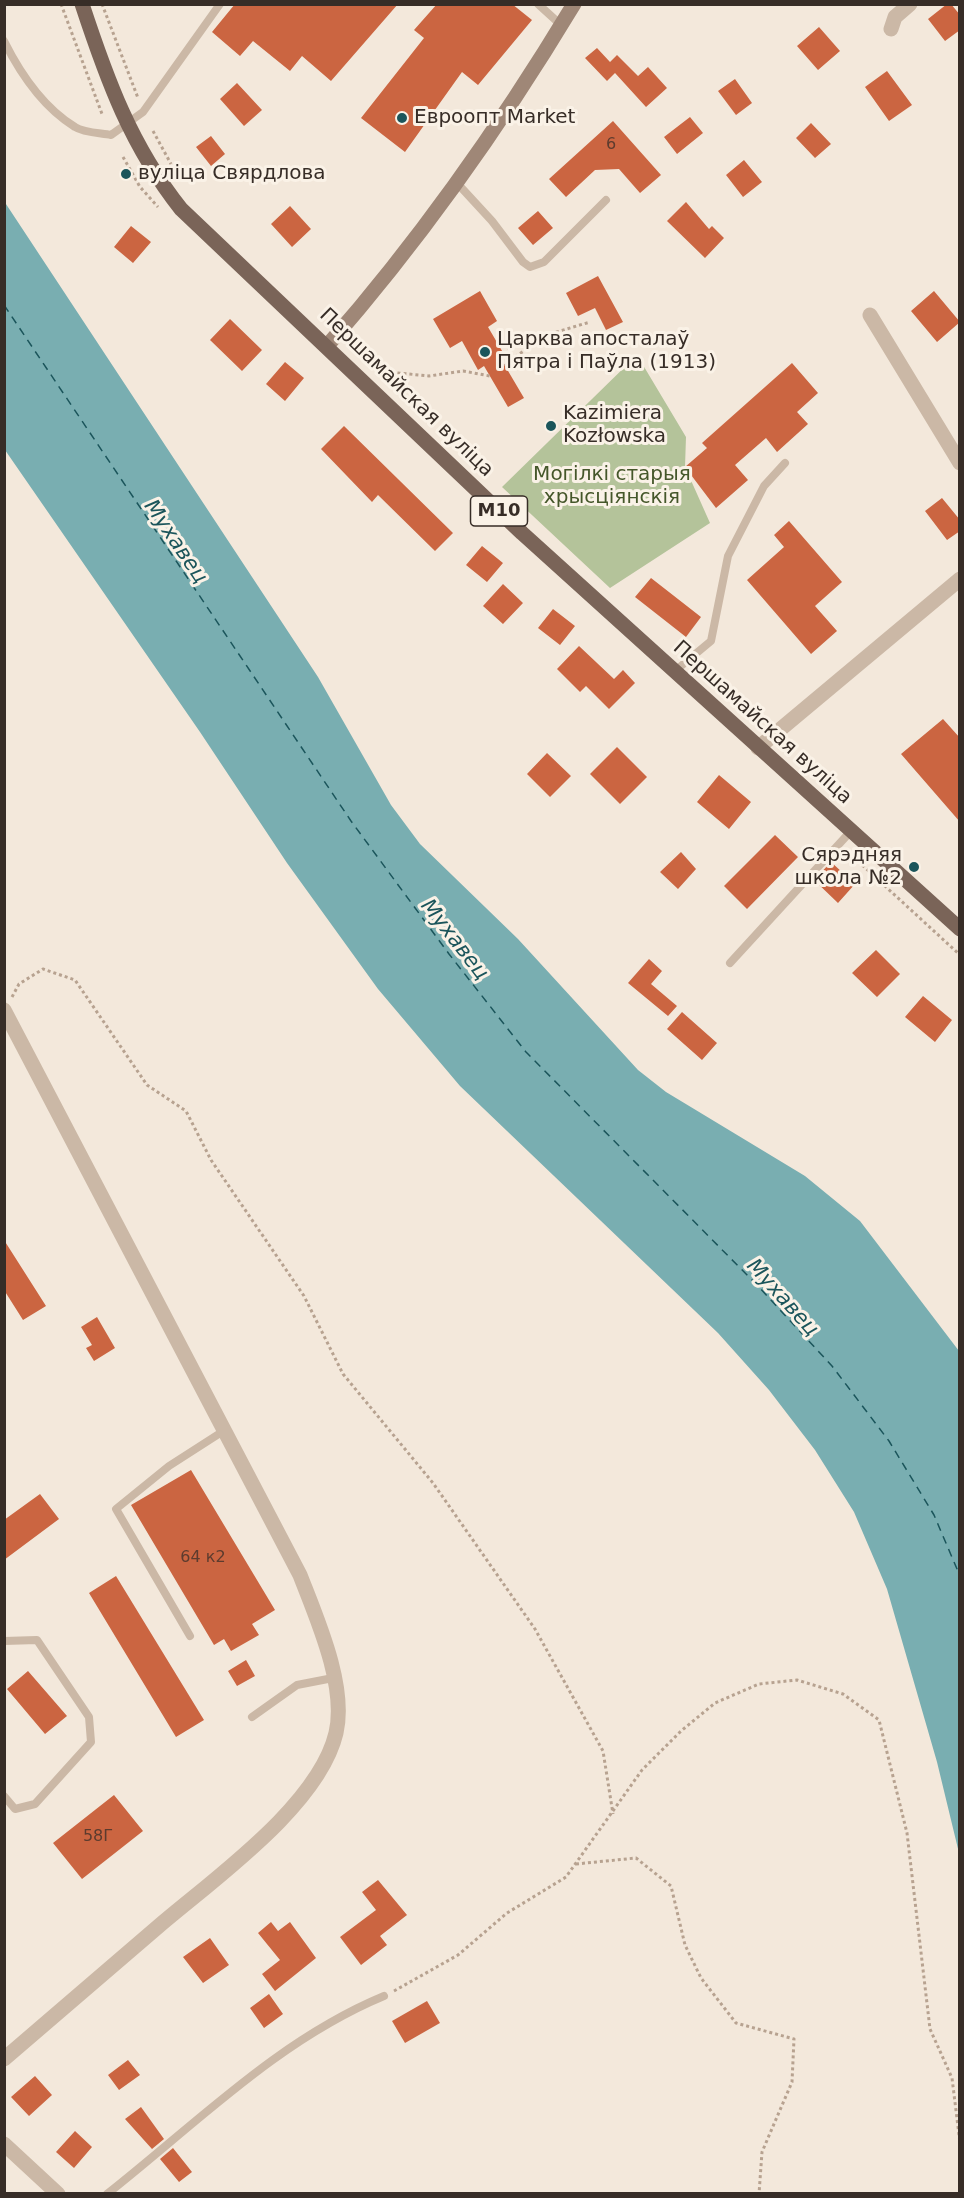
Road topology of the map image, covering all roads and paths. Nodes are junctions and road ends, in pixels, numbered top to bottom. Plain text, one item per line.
1 (61, 4) edge
2 (82, 4) edge
3 (102, 4) edge
4 (220, 4) edge
5 (537, 4) edge
6 (574, 4) edge
7 (910, 4) edge
8 (561, 25) junction
9 (891, 29) dead end
10 (4, 41) edge
11 (138, 98) dead end
12 (102, 114) dead end
13 (126, 124) junction
14 (457, 183) junction
15 (606, 200) dead end
16 (870, 315) dead end
17 (590, 322) dead end
18 (507, 331) dead end
19 (327, 346) junction
20 (510, 360) junction
21 (505, 366) dead end
22 (490, 376) dead end
23 (381, 379) dead end
24 (785, 463) dead end
25 (960, 463) edge
26 (960, 579) edge
27 (675, 672) junction
28 (758, 748) junction
29 (850, 831) junction
30 (960, 929) edge
31 (730, 963) dead end
32 (5, 1010) edge
33 (225, 1430) junction
34 (190, 1636) dead end
35 (4, 1641) edge
36 (333, 1678) junction
37 (252, 1717) dead end
38 (4, 1796) edge
39 (613, 1814) junction
40 (576, 1864) junction
41 (384, 1996) joint
42 (4, 2059) edge
43 (960, 2143) edge
44 (4, 2144) edge
45 (58, 2193) edge
46 (107, 2193) edge
47 (759, 2193) edge

1 - 12 path
2 - 13 main road, Першамайская вуліца / М10
3 - 11 path
4 - 13 lane
5 - 8 lane
6 - 8 main road
7 - 9 street
8 - 14 main road
10 - 13 lane
13 - 19 main road, Першамайская вуліца / М10
14 - 15 lane
14 - 19 main road
16 - 25 street
17 - 20 path
18 - 20 path
19 - 27 main road, Першамайская вуліца / М10
20 - 21 path
22 - 23 path
24 - 27 lane
26 - 28 street
27 - 28 main road, Першамайская вуліца / М10
28 - 29 main road, Першамайская вуліца / М10
29 - 30 main road, Першамайская вуліца / М10
29 - 31 lane
32 - 33 street
32 - 39 path
33 - 34 lane
33 - 36 street
35 - 38 lane
36 - 37 lane
36 - 42 street
39 - 40 path
39 - 43 path
40 - 41 path
40 - 47 path
41 - 46 lane
44 - 45 street

